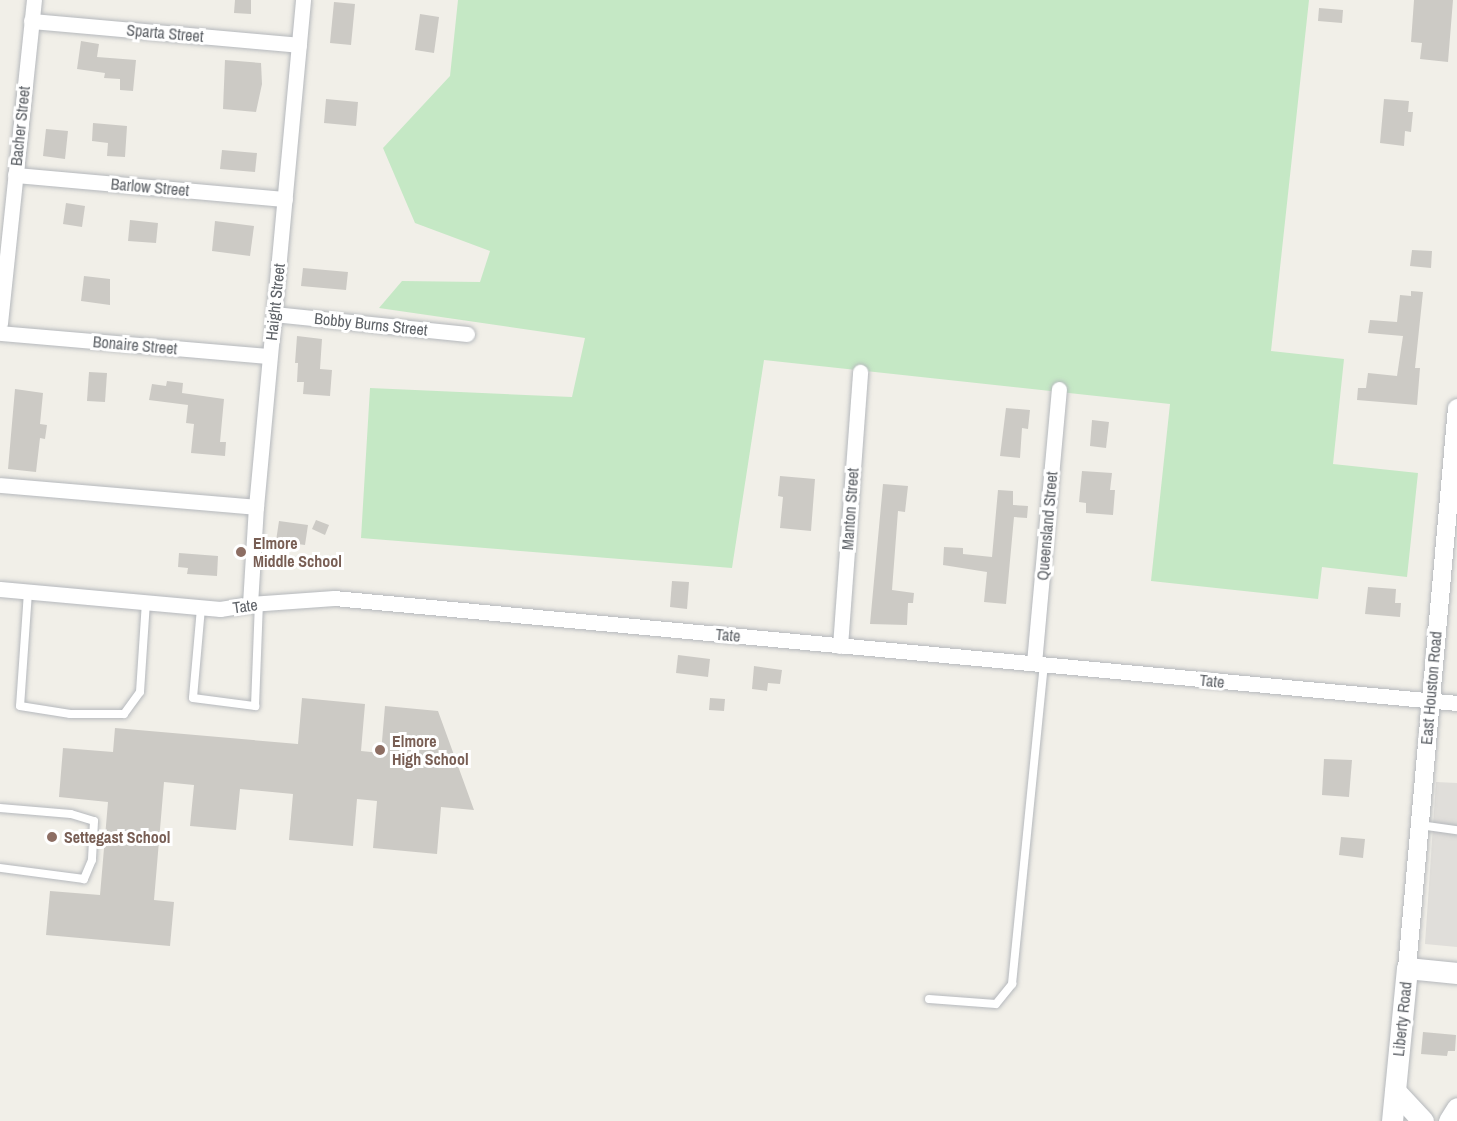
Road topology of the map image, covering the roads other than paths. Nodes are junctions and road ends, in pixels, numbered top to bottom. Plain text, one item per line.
1 (34, 0) edge
2 (303, 0) edge
3 (32, 21) junction
4 (299, 45) junction
5 (15, 175) junction
6 (285, 199) junction
7 (274, 314) junction
8 (0, 323) edge
9 (0, 333) edge
10 (467, 334) dead end
11 (269, 356) junction
12 (860, 372) dead end
13 (1059, 389) dead end
14 (1457, 408) edge
15 (0, 485) edge
16 (256, 507) junction
17 (0, 589) edge
18 (28, 592) junction
19 (146, 602) junction
20 (255, 604) junction
21 (201, 608) junction
22 (840, 646) junction
23 (1039, 663) junction
24 (1429, 701) junction
25 (1457, 703) edge
26 (0, 808) edge
27 (1419, 825) junction
28 (1457, 830) edge
29 (0, 868) edge
30 (1407, 968) junction
31 (1457, 973) edge
32 (929, 999) dead end
33 (1395, 1091) junction
34 (1457, 1108) edge
35 (1392, 1121) edge
36 (1424, 1121) edge
37 (1449, 1121) edge

1 - 3 street, Bacher Street
2 - 4 street, Haight Street
3 - 4 street, Sparta Street
3 - 5 street, Bacher Street
4 - 6 street, Haight Street
5 - 6 street, Barlow Street
5 - 8 street, Bacher Street
6 - 7 street, Haight Street
7 - 10 street, Bobby Burns Street
7 - 11 street, Haight Street
9 - 11 street, Bonaire Street
11 - 16 street, Haight Street
12 - 22 street, Manton Street
13 - 23 street, Queensland Street
14 - 24 street, East Houston Road
15 - 16 street
16 - 20 street, Haight Street
17 - 18 street, Tate
18 - 19 street, Tate
18 - 19 lane
19 - 21 street, Tate
20 - 21 street, Tate
20 - 21 lane
20 - 22 street, Tate
22 - 23 street, Tate
23 - 24 street, Tate
23 - 32 lane
24 - 25 street, Tate
24 - 27 street, East Houston Road
26 - 29 lane
27 - 28 lane
27 - 30 street, East Houston Road
30 - 31 main road, Liberty Road
30 - 33 main road, Liberty Road
33 - 35 main road, Liberty Road
33 - 36 main road
34 - 37 main road

